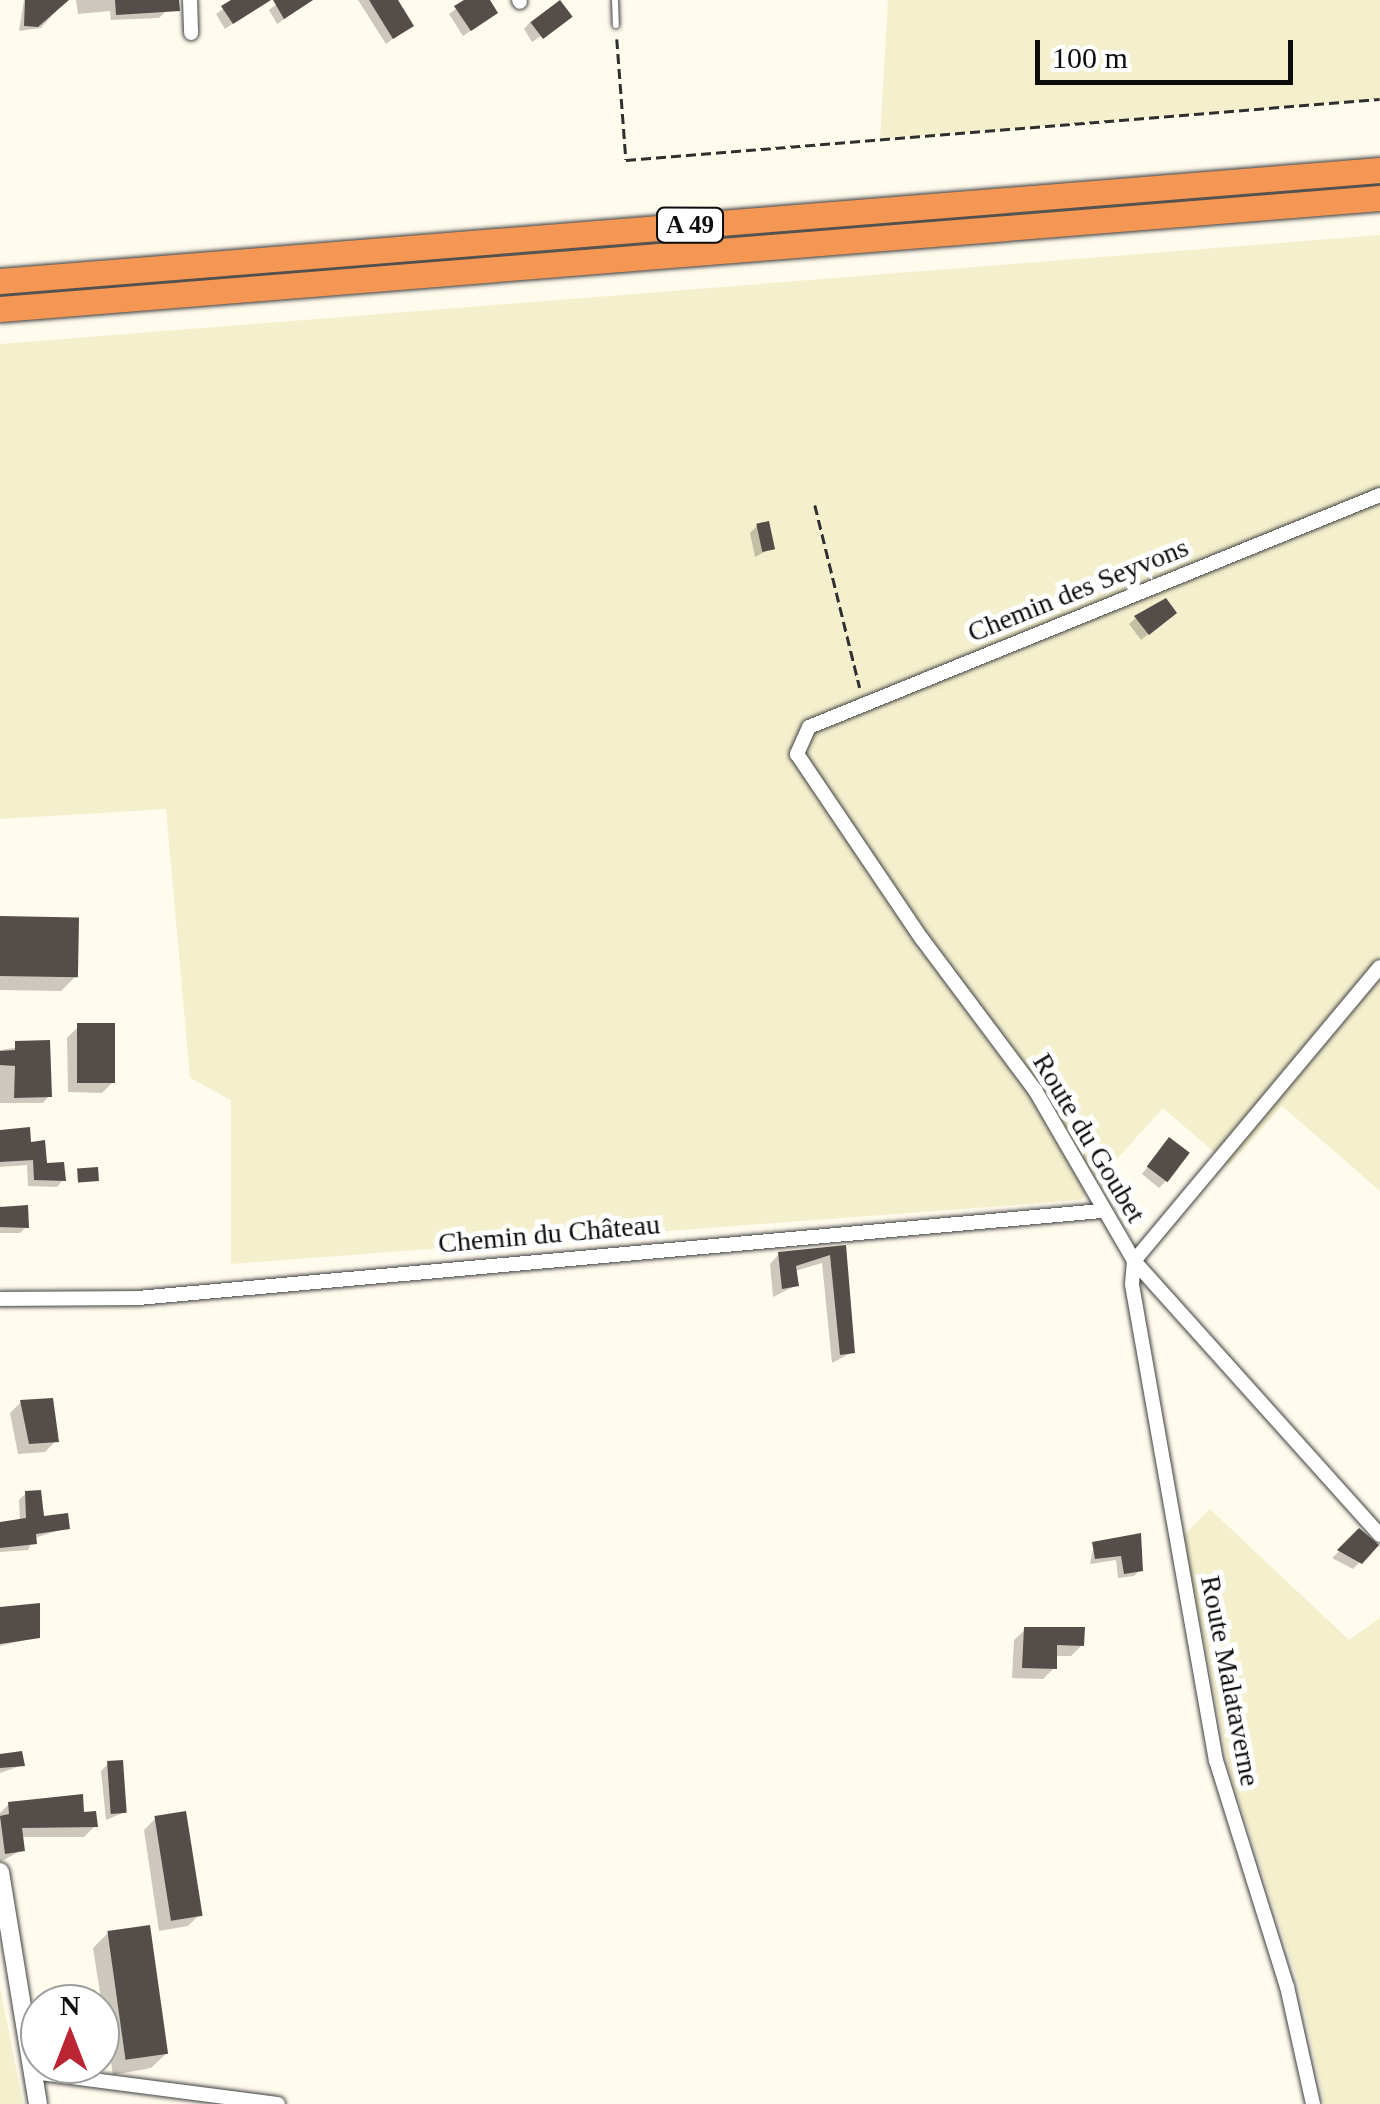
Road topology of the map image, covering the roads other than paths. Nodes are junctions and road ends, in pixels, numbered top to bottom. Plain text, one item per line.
1 (190, 0) edge
2 (614, 0) edge
3 (616, 25) road end
4 (191, 33) dead end
5 (1380, 170) edge
6 (1380, 198) edge
7 (0, 281) edge
8 (0, 309) edge
9 (1380, 495) edge
10 (800, 738) joint
11 (1380, 967) edge
12 (1102, 1210) junction
13 (1134, 1261) junction
14 (0, 1299) edge
15 (1380, 1535) edge
16 (0, 1872) edge
17 (20, 1997) edge
18 (120, 2083) edge
19 (278, 2104) edge
20 (1313, 2104) edge

1 - 4 street
2 - 3 lane
5 - 7 highway, A 49
6 - 8 highway, A 49
9 - 10 street, Chemin des Seyvons
10 - 12 street, Route du Goubet
11 - 13 street
12 - 13 street, Route du Goubet
12 - 14 street, Chemin du Château
13 - 15 street, Route du Goubet
13 - 20 street, Route Malataverne
16 - 17 street
18 - 19 street

